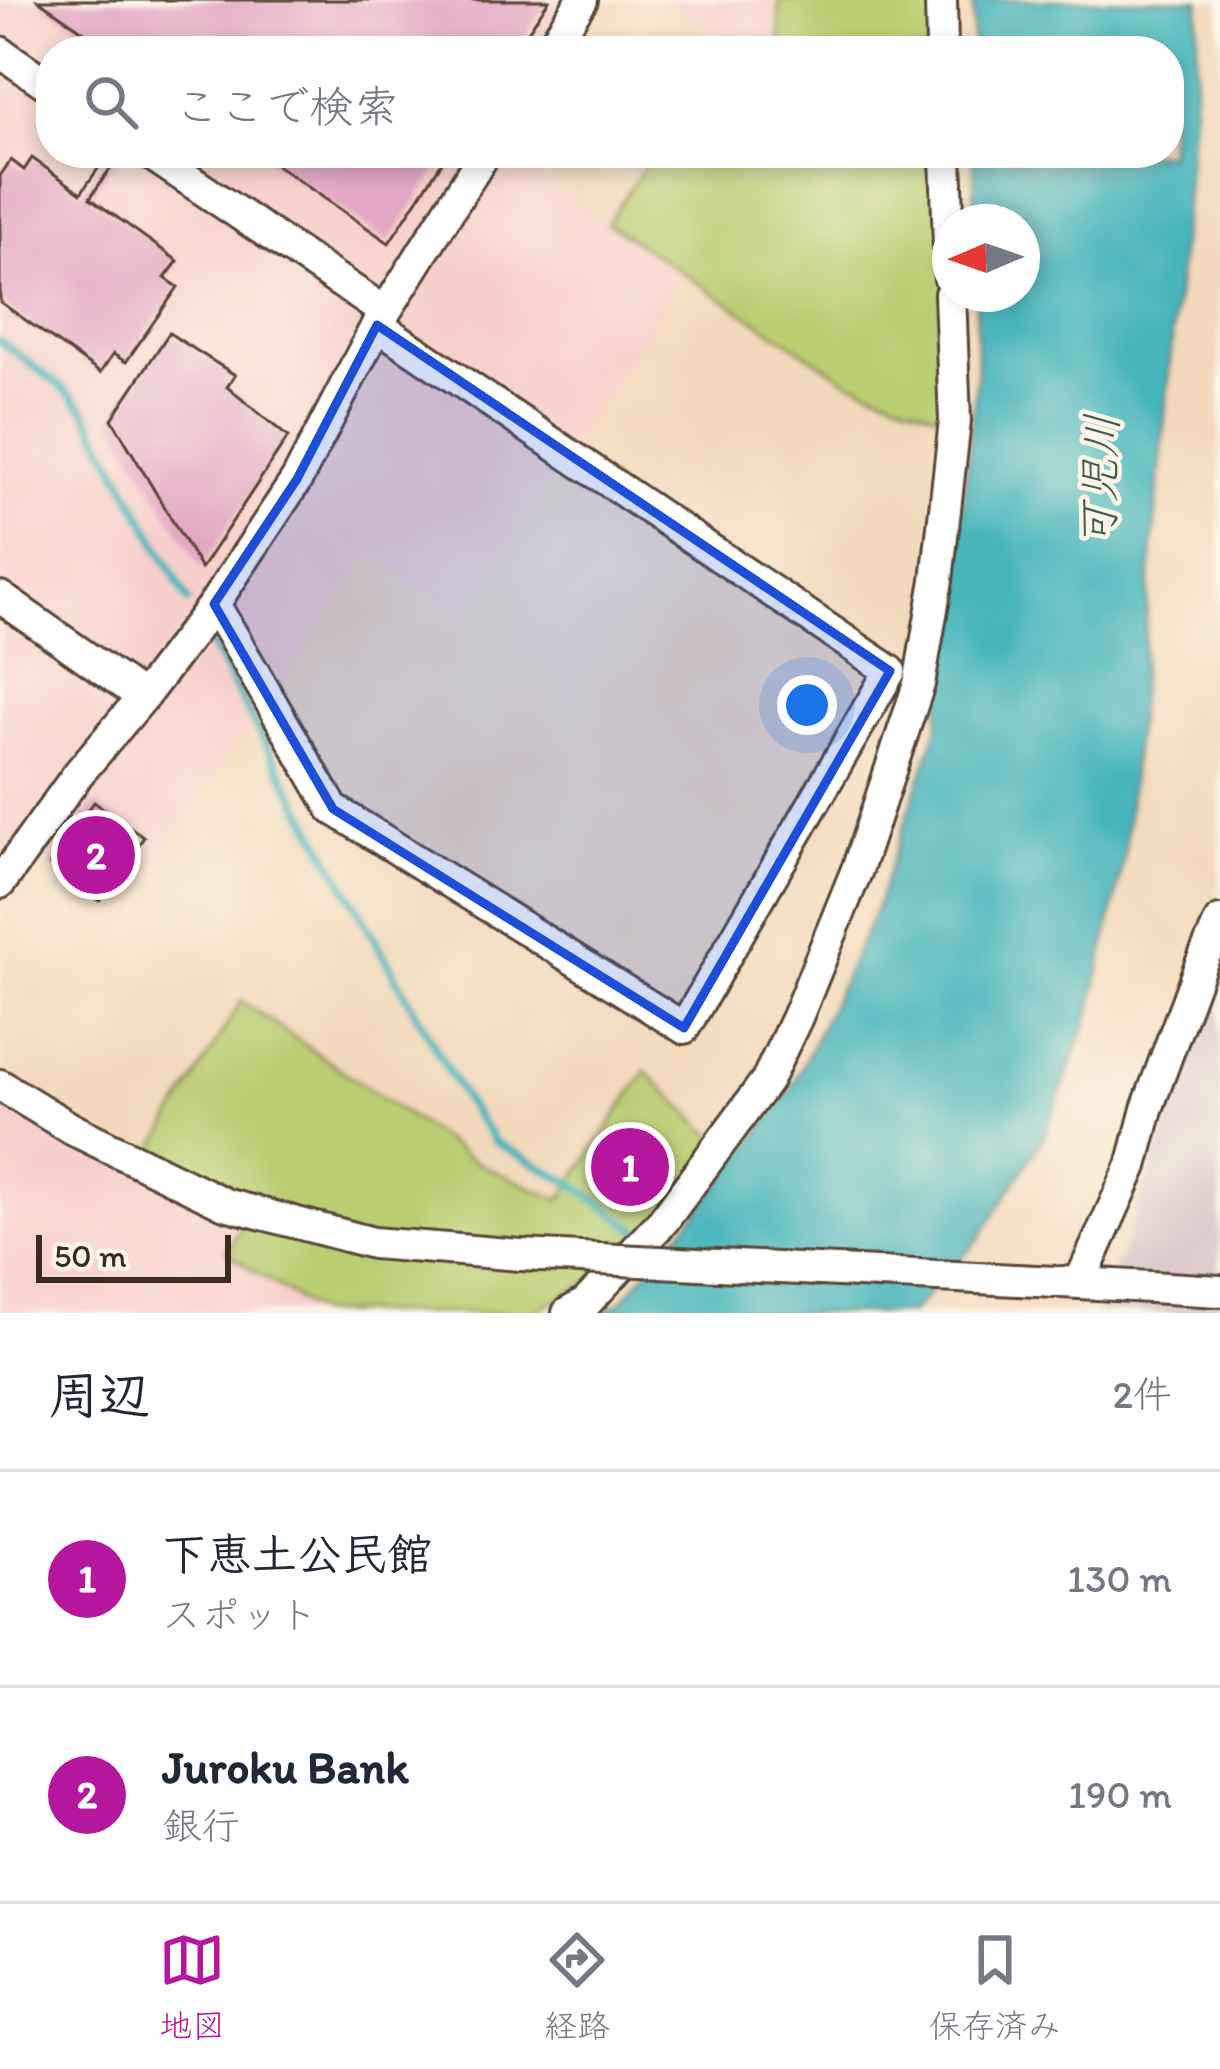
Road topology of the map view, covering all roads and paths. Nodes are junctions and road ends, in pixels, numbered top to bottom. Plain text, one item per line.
1 (582, 0) edge
2 (941, 0) edge
3 (559, 36) edge
4 (942, 36) edge
5 (0, 52) edge
6 (36, 77) edge
7 (170, 168) edge
8 (476, 168) edge
9 (946, 168) edge
10 (948, 204) edge
11 (951, 312) edge
12 (381, 319) junction
13 (0, 597) edge
14 (214, 604) junction
15 (143, 697) junction
16 (0, 884) edge
17 (1220, 921) edge
18 (0, 1085) edge
19 (1068, 1282) junction
20 (1220, 1291) edge
21 (568, 1313) edge

1 - 3 street
2 - 4 street
5 - 6 street
7 - 12 street
8 - 12 street
9 - 10 street
11 - 21 street
12 - 14 street
12 - 14 street
13 - 15 street
14 - 15 street
15 - 16 street
17 - 19 street
18 - 19 street, bridge
19 - 20 street

